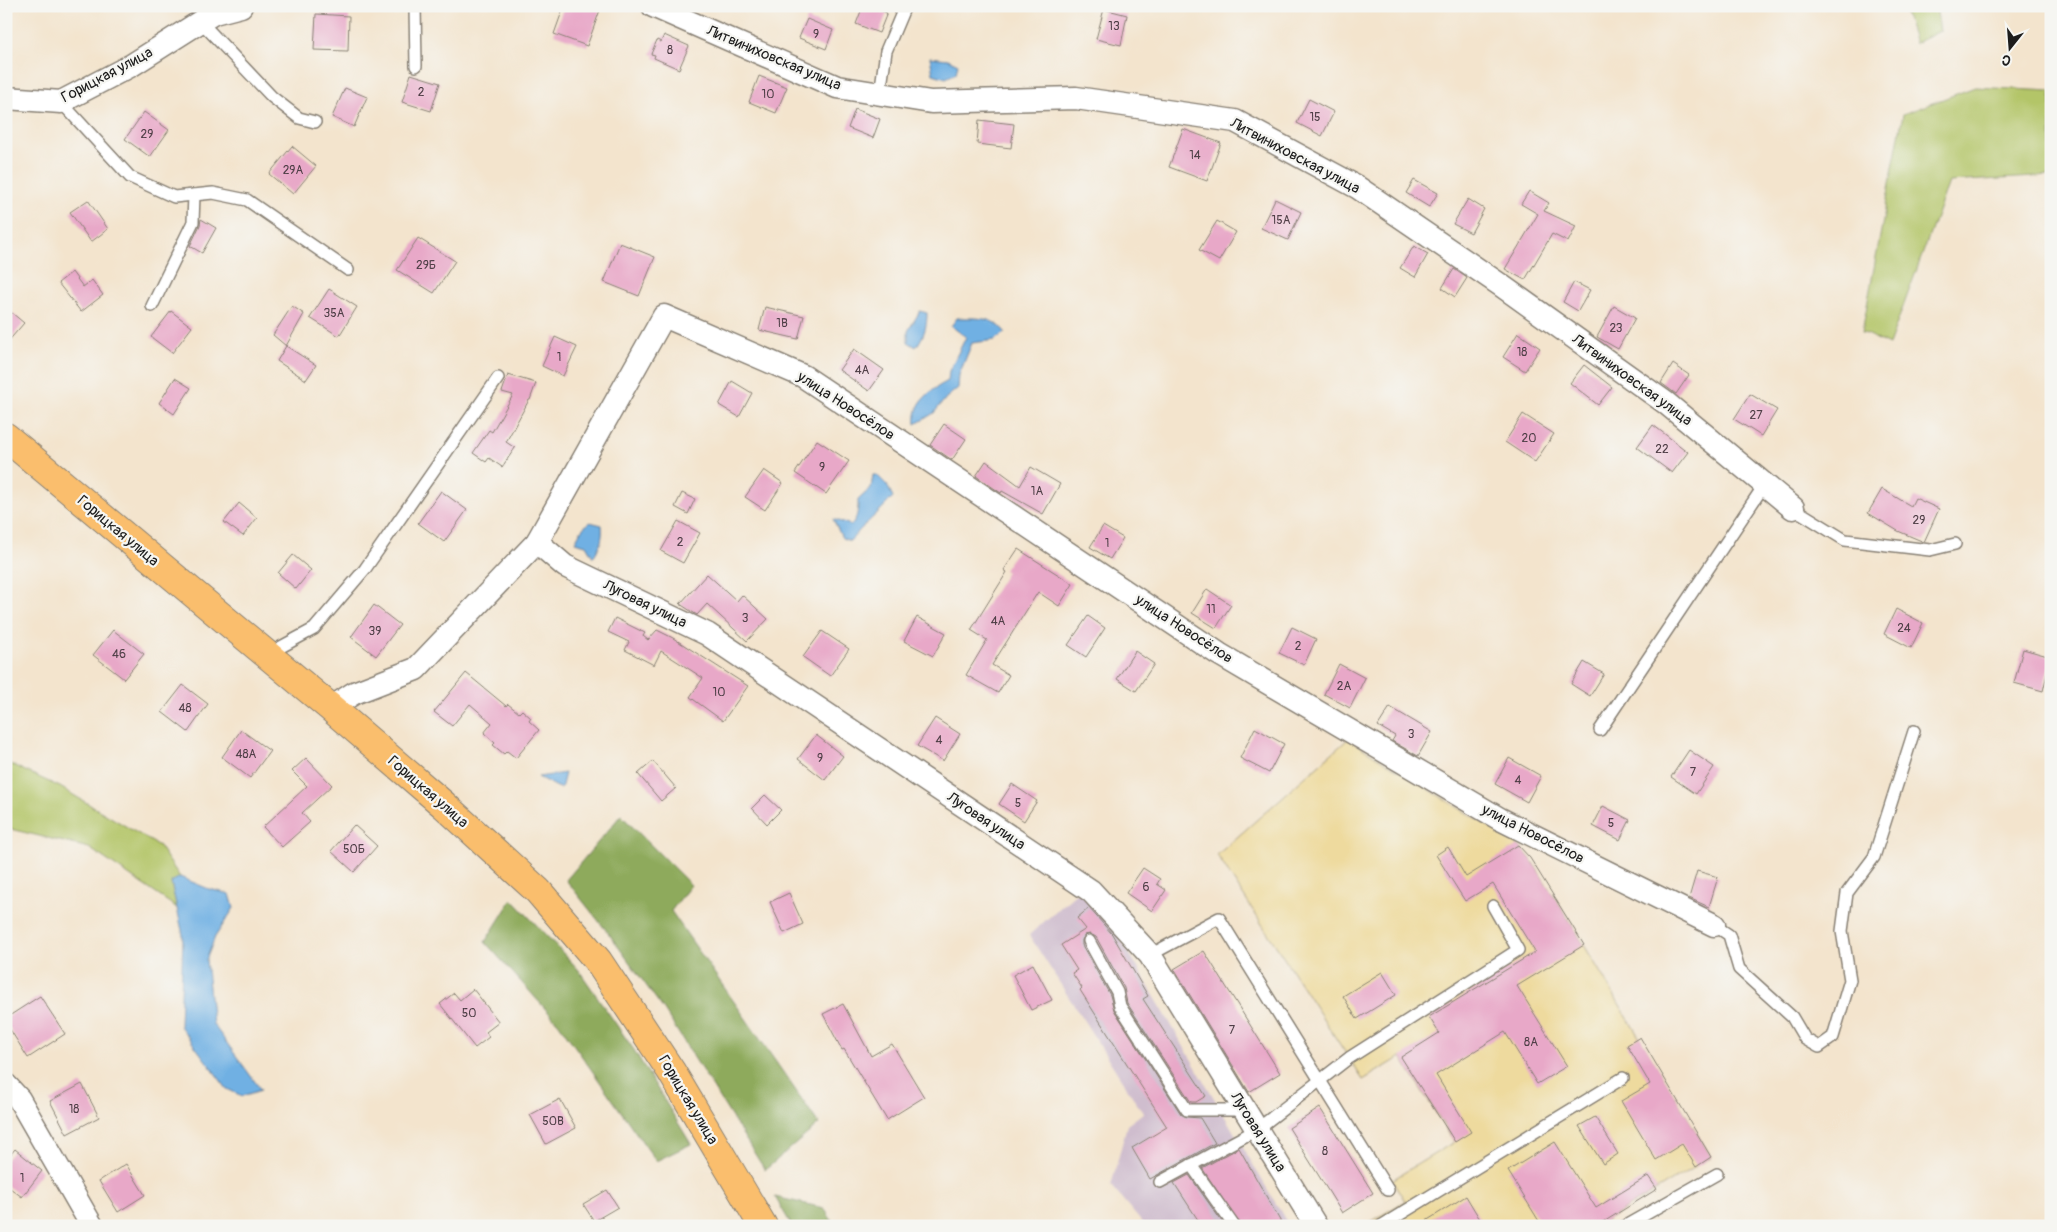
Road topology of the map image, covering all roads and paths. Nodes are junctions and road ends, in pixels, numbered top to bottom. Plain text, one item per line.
1 (241, 6) edge
2 (415, 6) edge
3 (905, 6) edge
4 (667, 9) edge
5 (200, 21) junction
6 (416, 66) dead end
7 (880, 94) junction
8 (6, 98) edge
9 (61, 102) junction
10 (315, 122) dead end
11 (194, 195) junction
12 (348, 270) dead end
13 (152, 306) dead end
14 (498, 378) dead end
15 (6, 437) edge
16 (1764, 484) junction
17 (1793, 508) joint
18 (538, 542) junction
19 (1955, 544) dead end
20 (266, 655) junction
21 (331, 708) junction
22 (1600, 730) dead end
23 (1914, 731) dead end
24 (1493, 906) dead end
25 (1714, 925) joint
26 (1089, 941) dead end
27 (1150, 955) junction
28 (1623, 1078) dead end
29 (1320, 1080) junction
30 (6, 1085) edge
31 (1244, 1110) junction
32 (1256, 1130) junction
33 (1191, 1165) junction
34 (1717, 1174) dead end
35 (1160, 1182) dead end
36 (1388, 1190) dead end
37 (92, 1226) edge
38 (763, 1226) edge
39 (1234, 1226) edge
40 (1316, 1226) edge
41 (1381, 1226) edge
42 (1625, 1226) edge

1 - 5 street
2 - 6 lane
3 - 7 lane
4 - 7 street, Литвиниховская улица
5 - 9 street, Горицкая улица
5 - 10 lane
7 - 16 street, Литвиниховская улица
8 - 9 street, Горицкая улица
9 - 11 lane
11 - 12 lane
11 - 13 lane
14 - 20 lane
15 - 20 main road, Горицкая улица
16 - 17 street, Литвиниховская улица
16 - 22 lane
17 - 19 lane
18 - 21 street
18 - 25 street, улица Новосёлов
18 - 27 street, Луговая улица
20 - 21 main road, Горицкая улица
21 - 38 main road, Горицкая улица
23 - 25 lane
24 - 29 lane
26 - 31 lane
27 - 29 lane
27 - 31 street, Луговая улица
28 - 41 lane
29 - 32 lane
29 - 36 lane
30 - 37 street
31 - 32 street, Луговая улица
32 - 33 lane
32 - 40 street, Луговая улица
33 - 35 lane
33 - 39 lane
34 - 42 lane

